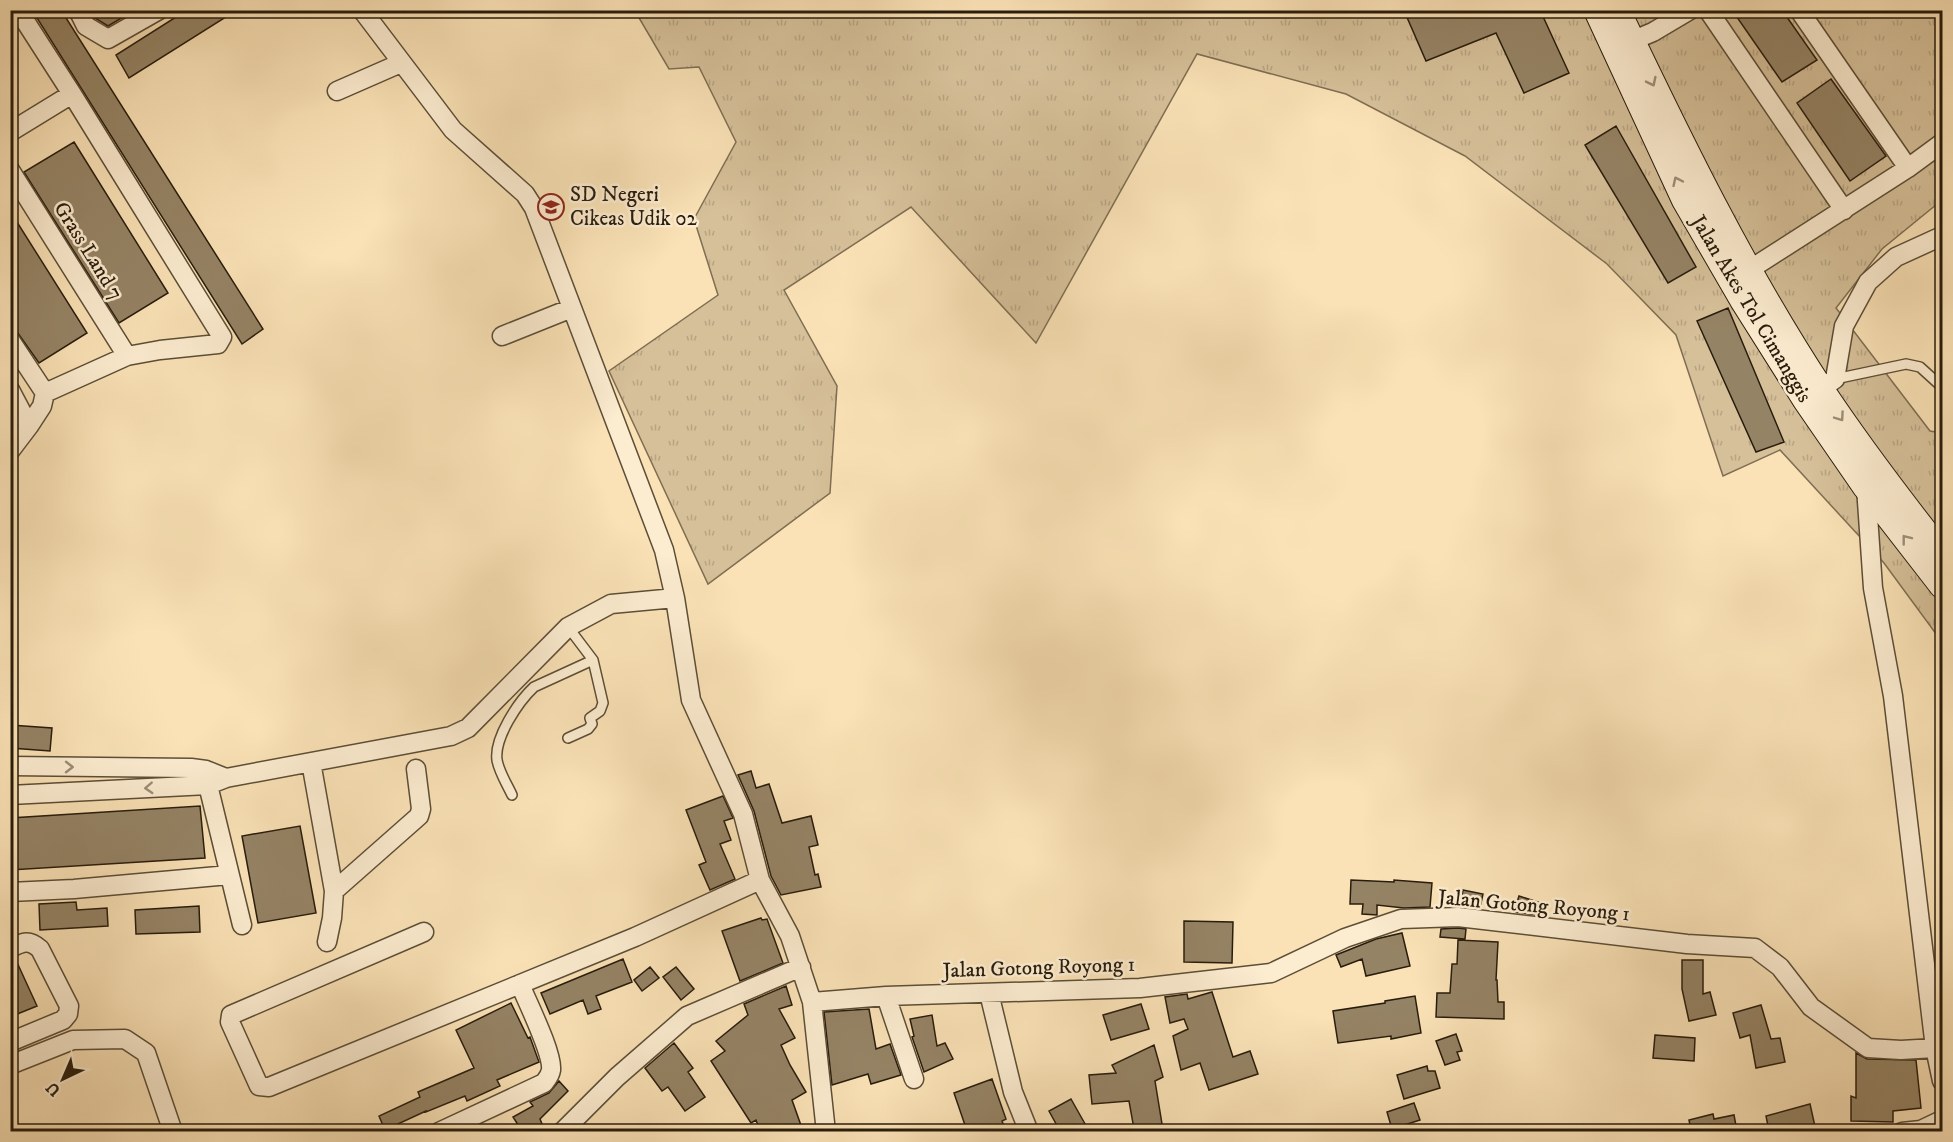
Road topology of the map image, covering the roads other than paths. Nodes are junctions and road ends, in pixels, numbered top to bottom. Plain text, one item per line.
1 (18, 10) edge
2 (78, 10) edge
3 (159, 10) edge
4 (362, 10) edge
5 (1597, 10) edge
6 (1617, 10) edge
7 (1708, 10) edge
8 (1799, 10) edge
9 (1688, 11) edge
10 (1624, 45) junction
11 (401, 63) junction
12 (337, 92) dead end
13 (72, 94) junction
14 (10, 132) edge
15 (1942, 143) edge
16 (1908, 168) junction
17 (10, 170) edge
18 (1844, 210) junction
19 (1942, 236) edge
20 (1749, 270) junction
21 (572, 308) junction
22 (502, 336) dead end
23 (10, 340) edge
24 (127, 356) junction
25 (1942, 387) edge
26 (1821, 389) junction
27 (10, 390) edge
28 (45, 393) junction
29 (29, 426) junction
30 (10, 451) edge
31 (1874, 482) junction
32 (1942, 554) edge
33 (1942, 585) edge
34 (675, 598) junction
35 (568, 627) junction
36 (592, 660) junction
37 (568, 738) dead end
38 (311, 762) junction
39 (10, 766) edge
40 (416, 769) dead end
41 (226, 778) junction
42 (208, 785) junction
43 (10, 795) edge
44 (512, 795) dead end
45 (229, 875) junction
46 (760, 880) junction
47 (334, 891) junction
48 (10, 892) edge
49 (242, 925) dead end
50 (424, 932) dead end
51 (327, 942) dead end
52 (10, 948) edge
53 (801, 967) junction
54 (520, 984) junction
55 (989, 993) junction
56 (886, 996) junction
57 (812, 1002) junction
58 (10, 1042) edge
59 (1935, 1048) junction
60 (10, 1065) edge
61 (914, 1078) dead end
62 (1942, 1081) edge
63 (1942, 1120) edge
64 (1921, 1130) edge
65 (173, 1131) edge
66 (439, 1131) edge
67 (562, 1131) edge
68 (826, 1131) edge
69 (1029, 1131) edge
70 (1902, 1131) edge

1 - 13 street
2 - 3 street
4 - 11 street
5 - 10 main road, Jalan Akes Tol Cimanggis
6 - 10 main road
7 - 18 street
8 - 16 street
9 - 10 street
10 -> 20 main road
26 -> 10 main road, Jalan Akes Tol Cimanggis
11 - 12 street
11 - 21 street
13 - 14 street
13 - 24 street
15 - 16 street
16 - 18 street
17 - 24 street, Grass Land 7
18 - 20 street
19 - 26 street
20 - 26 main road
21 - 22 street
21 - 34 street
23 - 28 street
24 - 28 street
25 - 26 lane
26 - 31 main road
27 - 29 street
28 - 29 street
29 - 30 street
31 - 32 main road
33 -> 31 main road
31 - 59 street
34 - 35 street
34 - 46 street
35 - 36 lane
35 - 38 street
36 - 37 lane
36 - 44 lane
38 - 41 street
38 - 47 street
39 -> 41 street
40 - 47 street
41 - 42 street
42 -> 43 street
42 - 45 street
45 - 48 street
45 - 49 street
46 - 53 street
46 - 54 street
47 - 51 street
50 - 54 street
52 - 58 street
53 - 57 street
53 - 67 street
54 - 66 street
55 - 56 street, Jalan Gotong Royong 1
55 - 59 street, Jalan Gotong Royong 1
55 - 69 street
56 - 57 street, Jalan Gotong Royong 1
56 - 61 street
57 - 68 street
59 - 62 street
60 - 65 street
63 - 64 street
64 - 70 street

